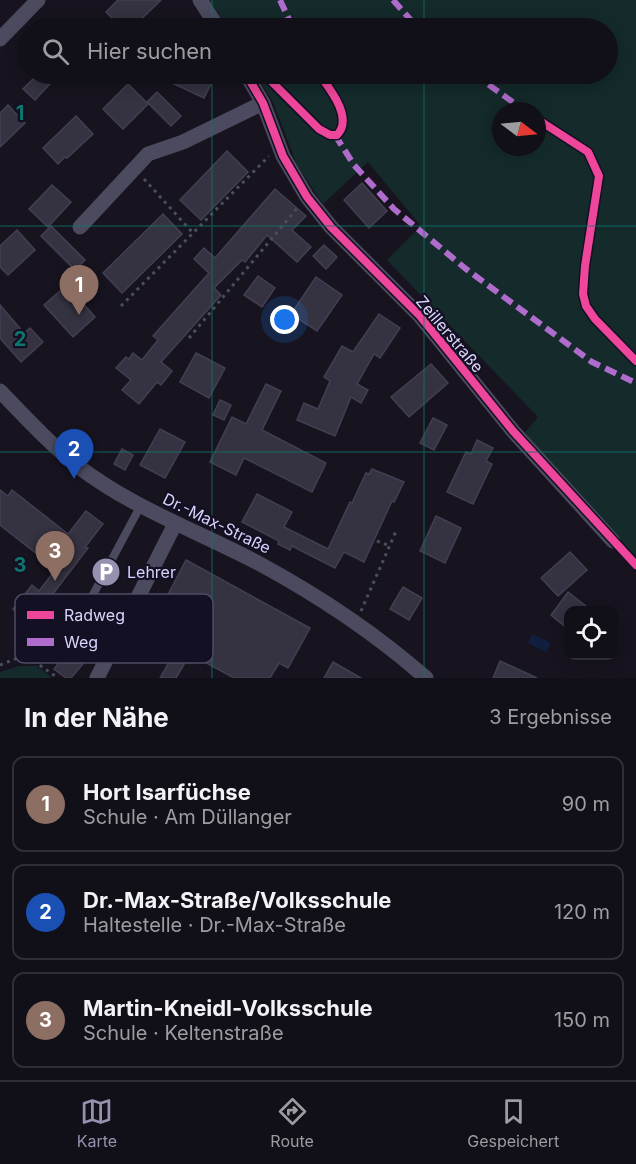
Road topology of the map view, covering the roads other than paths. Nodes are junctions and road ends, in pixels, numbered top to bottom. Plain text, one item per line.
1 (38, 0) edge
2 (201, 0) edge
3 (20, 18) edge
4 (212, 18) edge
5 (18, 21) edge
6 (0, 39) edge
7 (252, 84) edge
8 (263, 103) junction
9 (80, 227) dead end
10 (0, 390) edge
11 (141, 506) junction
12 (175, 524) junction
13 (613, 541) dead end
14 (93, 594) edge
15 (140, 594) edge
16 (105, 663) edge
17 (97, 678) edge
18 (426, 678) edge

1 - 3 street
2 - 4 street
5 - 6 street
7 - 8 street, Zeillerstraße
8 - 9 street
8 - 13 street, Zeillerstraße
10 - 11 street, Dr.-Max-Straße
11 - 12 street, Dr.-Max-Straße
11 - 14 lane
12 - 15 street
12 - 18 street, Dr.-Max-Straße
16 - 17 street

